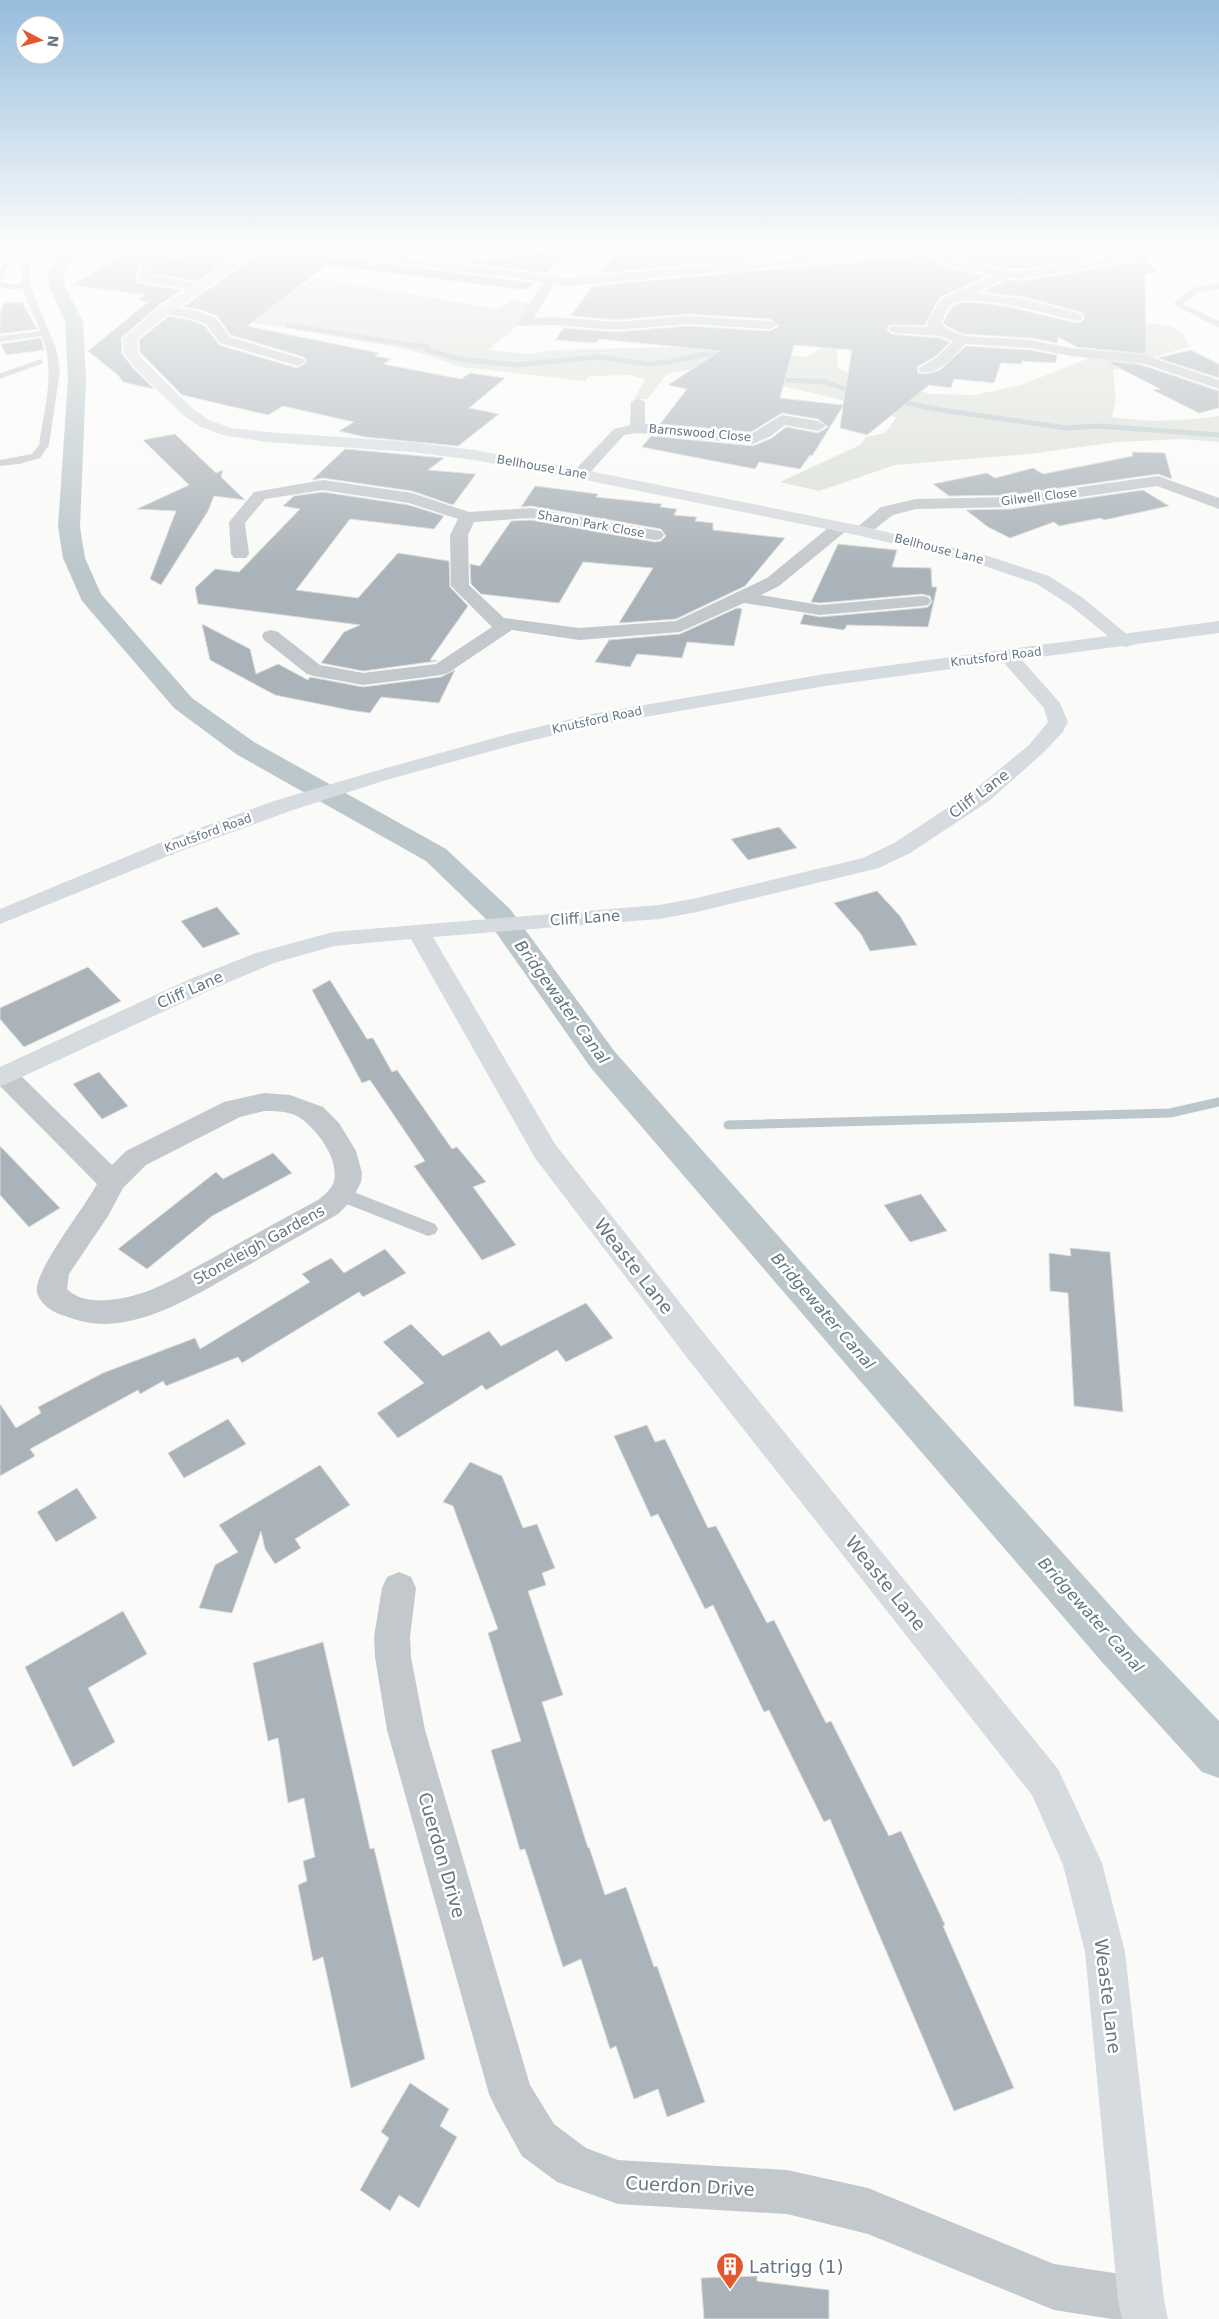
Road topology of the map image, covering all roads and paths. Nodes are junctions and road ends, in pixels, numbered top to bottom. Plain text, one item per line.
1 (52, 356) edge
2 (133, 356) edge
3 (279, 356) edge
4 (946, 356) edge
5 (1115, 356) edge
6 (298, 362) dead end
7 (925, 369) dead end
8 (1219, 385) edge
9 (638, 402) dead end
10 (818, 426) dead end
11 (637, 428) junction
12 (0, 463) edge
13 (580, 474) junction
14 (1219, 504) edge
15 (468, 517) junction
16 (840, 527) junction
17 (861, 531) junction
18 (655, 535) dead end
19 (240, 554) dead end
20 (742, 597) junction
21 (922, 602) dead end
22 (509, 624) junction
23 (1219, 627) edge
24 (271, 636) dead end
25 (1126, 641) junction
26 (1007, 655) junction
27 (0, 917) edge
28 (418, 931) junction
29 (3, 1076) edge
30 (112, 1182) junction
31 (341, 1194) junction
32 (428, 1229) dead end
33 (399, 1588) dead end
34 (1143, 2309) edge

1 - 12 lane
2 - 13 main road, Bellhouse Lane
3 - 6 street
4 - 7 street
5 - 8 street
9 - 11 street, Barnswood Close
10 - 11 street, Barnswood Close
11 - 13 street, Barnswood Close
13 - 16 main road, Bellhouse Lane
14 - 17 street, Gilwell Close
15 - 18 street, Sharon Park Close
15 - 19 street, Sharon Park Close
15 - 22 street
16 - 17 main road, Bellhouse Lane
16 - 20 street
17 - 25 main road, Bellhouse Lane
20 - 21 street
20 - 22 street
22 - 24 street
23 - 25 main road, Knutsford Road
25 - 26 main road, Knutsford Road
26 - 27 main road, Knutsford Road
26 - 28 main road, Cliff Lane
28 - 29 main road, Cliff Lane
28 - 34 main road, Weaste Lane
29 - 30 street
30 - 31 street, Stoneleigh Gardens
30 - 31 street, Stoneleigh Gardens
31 - 32 lane
33 - 34 street, Cuerdon Drive

